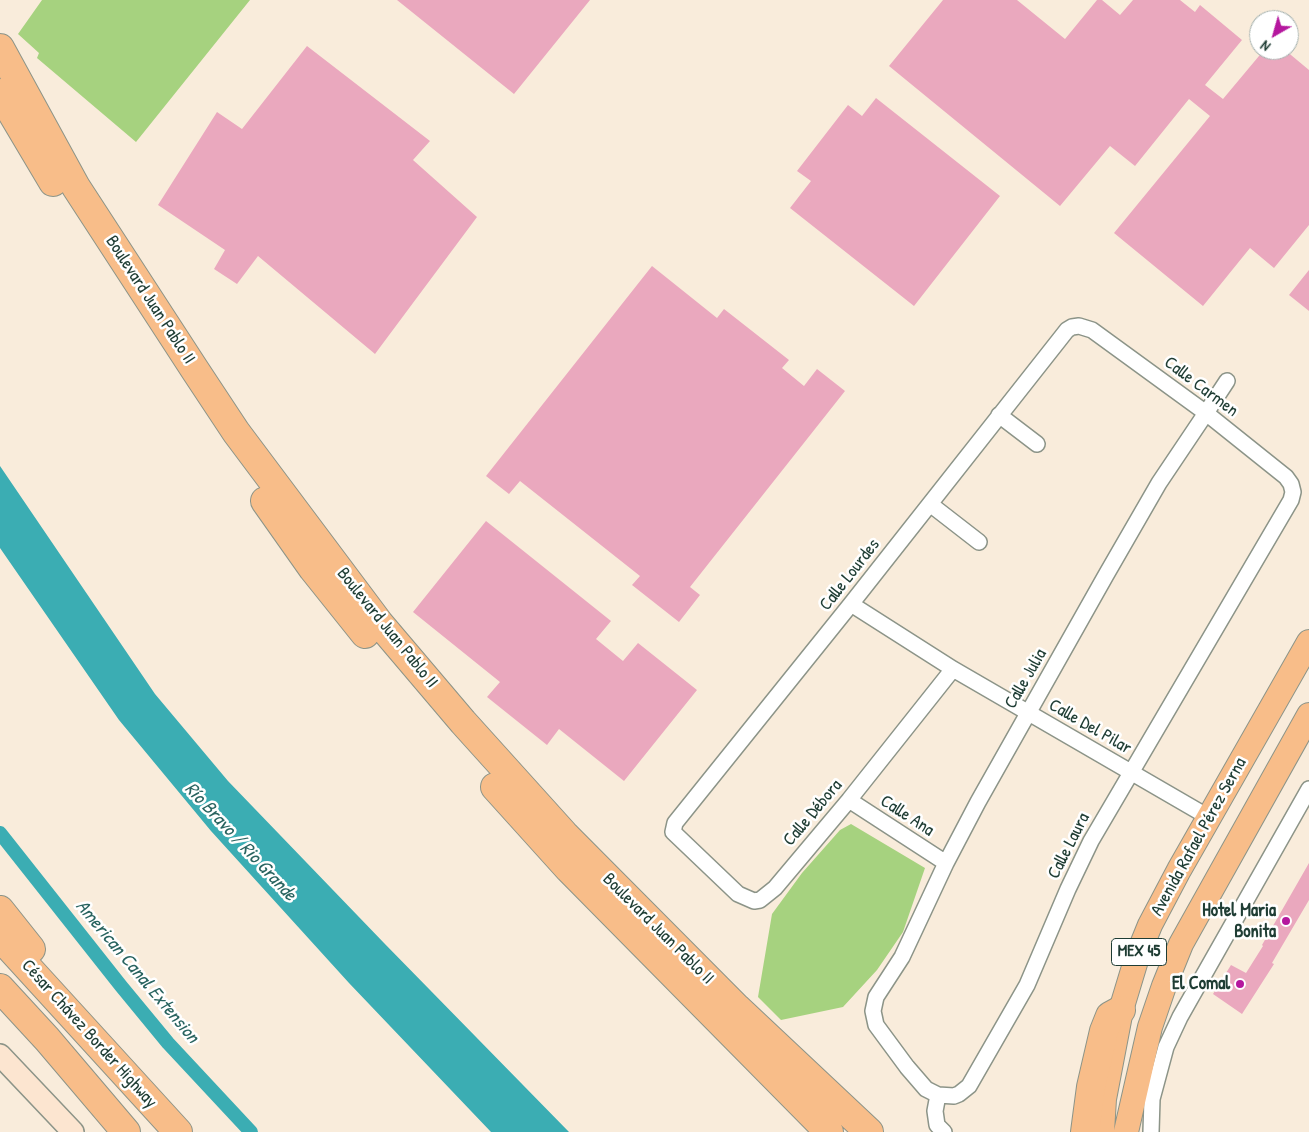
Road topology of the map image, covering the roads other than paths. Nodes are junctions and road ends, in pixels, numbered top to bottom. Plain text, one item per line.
1 (0, 48) edge
2 (0, 93) edge
3 (1067, 330) joint
4 (1227, 381) dead end
5 (1206, 412) junction
6 (999, 415) junction
7 (1038, 444) dead end
8 (1291, 500) joint
9 (930, 504) junction
10 (979, 542) dead end
11 (851, 604) junction
12 (1309, 642) edge
13 (953, 669) junction
14 (1028, 713) junction
15 (1309, 715) edge
16 (1131, 773) junction
17 (1309, 789) edge
18 (849, 800) junction
19 (1210, 818) junction
20 (683, 842) joint
21 (946, 863) junction
22 (0, 910) edge
23 (0, 937) edge
24 (0, 988) edge
25 (1121, 1010) junction
26 (0, 1014) edge
27 (0, 1056) edge
28 (1143, 1056) junction
29 (938, 1095) junction
30 (1152, 1099) junction
31 (148, 1100) junction
32 (102, 1104) junction
33 (73, 1132) edge
34 (126, 1132) edge
35 (178, 1132) edge
36 (829, 1132) edge
37 (869, 1132) edge
38 (944, 1132) edge
39 (1085, 1132) edge
40 (1102, 1132) edge
41 (1126, 1132) edge
42 (1151, 1132) edge

1 - 37 highway, Boulevard Juan Pablo II
2 - 36 highway, Boulevard Juan Pablo II
3 - 5 street, Calle Carmen
3 - 6 street, Calle Lourdes
4 - 5 street, Calle Julia
5 - 8 street, Calle Carmen
5 - 14 street, Calle Julia
6 - 7 street
6 - 9 street, Calle Lourdes
8 - 16 street, Calle Laura
9 - 10 street
9 - 11 street, Calle Lourdes
11 - 13 street, Calle Del Pilar
11 - 20 street, Calle Lourdes
12 - 19 main road, Avenida Rafael Pérez Serna / MEX 45
13 - 14 street, Calle Del Pilar
13 - 18 street, Calle Débora
14 - 16 street, Calle Del Pilar
14 - 21 street, Calle Julia
15 - 28 main road, Avenida Rafael Pérez Serna / MEX 45
16 - 19 street, Calle Del Pilar
16 - 29 street, Calle Laura
17 - 30 street
18 - 20 street, Calle Débora
18 - 21 street, Calle Ana
19 - 25 main road, Avenida Rafael Pérez Serna / MEX 45
21 - 29 street, Calle Julia
22 - 31 highway
23 - 31 highway, César Chávez Border Highway
24 - 32 highway, César Chávez Border Highway
25 - 39 highway
25 - 40 main road, Avenida Rafael Pérez Serna / MEX 45
26 - 32 highway
27 - 33 street
28 - 30 street
28 - 41 main road, Avenida Rafael Pérez Serna / MEX 45
29 - 38 street
30 - 42 street
31 - 35 highway, César Chávez Border Highway
32 - 34 highway, César Chávez Border Highway

